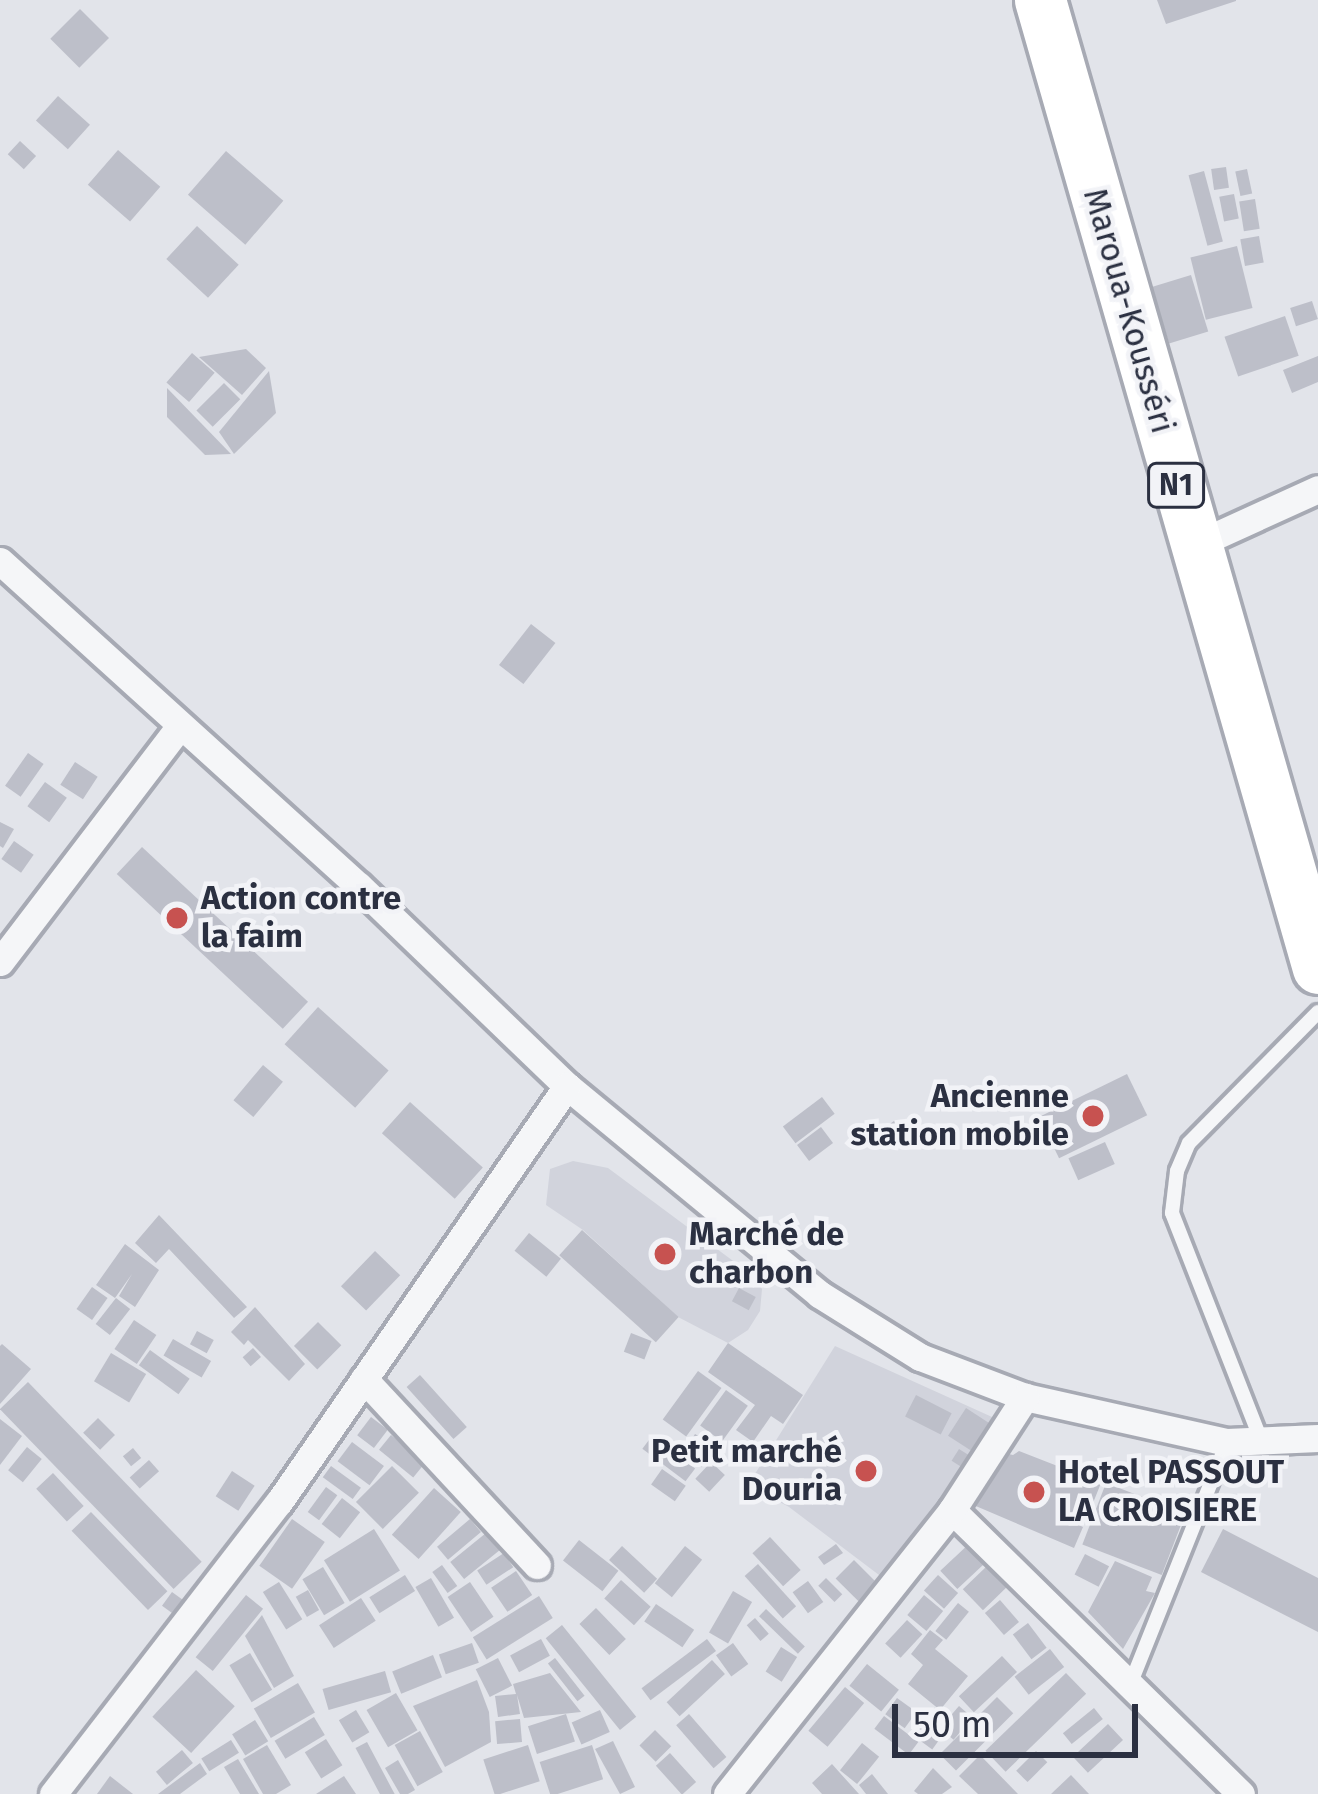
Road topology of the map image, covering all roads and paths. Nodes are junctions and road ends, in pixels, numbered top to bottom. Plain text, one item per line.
1 (1040, 0) edge
2 (1318, 489) edge
3 (1193, 546) junction
4 (0, 561) edge
5 (179, 728) junction
6 (0, 962) edge
7 (1318, 968) edge
8 (1318, 1012) edge
9 (567, 1086) junction
10 (364, 1379) junction
11 (1025, 1397) junction
12 (1318, 1438) edge
13 (1261, 1440) junction
14 (1227, 1442) junction
15 (952, 1510) junction
16 (537, 1565) dead end
17 (1130, 1685) junction
18 (53, 1794) edge
19 (727, 1794) edge
20 (1241, 1794) edge

1 - 3 highway, Maroua-Kousséri / N1
2 - 3 street
3 - 7 highway, Maroua-Kousséri / N1
4 - 5 street
5 - 6 street
5 - 9 street
8 - 13 lane
9 - 10 street
9 - 11 street
10 - 16 street
10 - 18 street
11 - 14 street
11 - 15 street
12 - 13 street
13 - 14 street
14 - 17 lane
15 - 17 street
15 - 19 street
17 - 20 street

